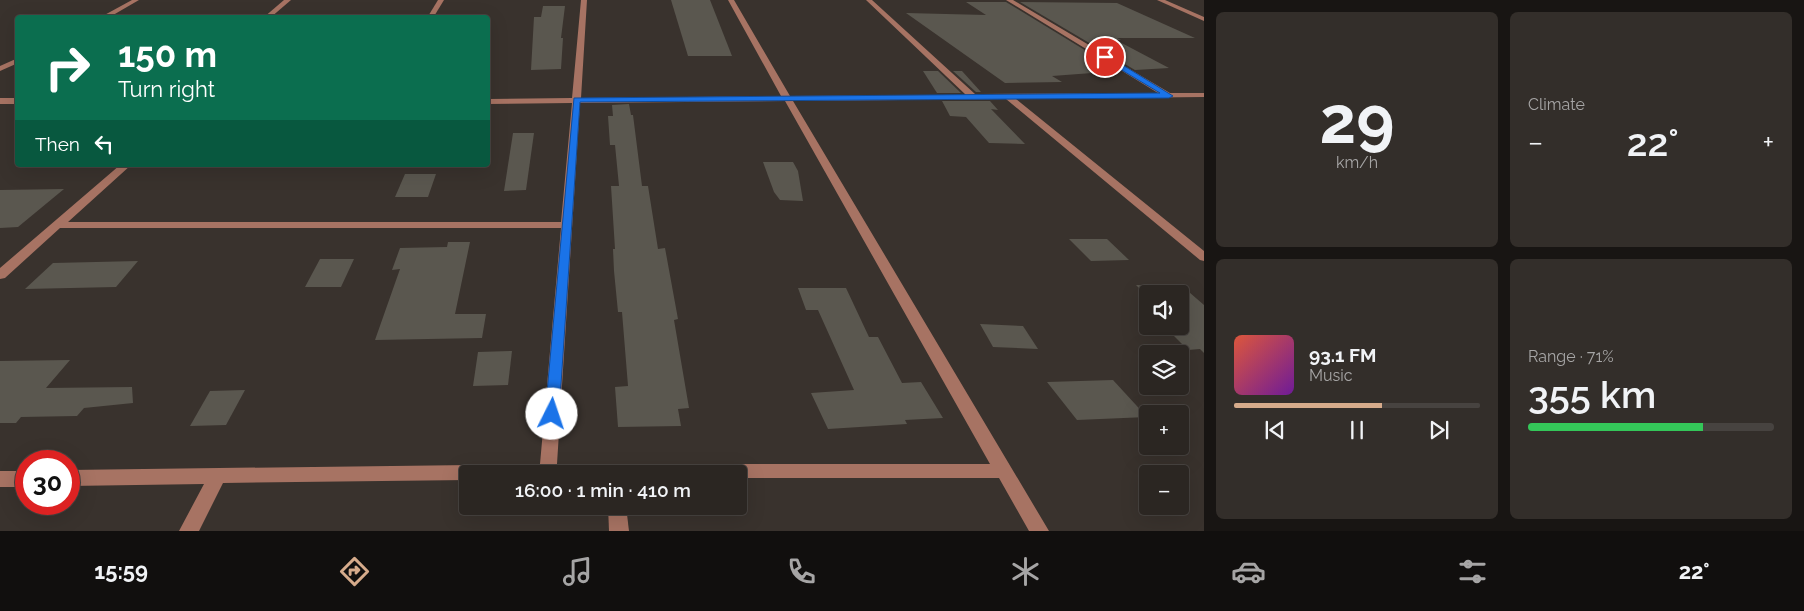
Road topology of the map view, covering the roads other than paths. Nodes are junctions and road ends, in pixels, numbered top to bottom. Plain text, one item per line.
1 (136, 0) edge
2 (288, 0) edge
3 (441, 0) edge
4 (584, 0) edge
5 (731, 0) edge
6 (869, 0) edge
7 (1009, 0) edge
8 (1160, 0) edge
9 (108, 15) edge
10 (270, 15) edge
11 (432, 15) edge
12 (1204, 19) edge
13 (15, 62) edge
14 (0, 69) edge
15 (1204, 95) edge
16 (1169, 96) junction
17 (973, 97) junction
18 (1008, 97) junction
19 (787, 98) junction
20 (576, 100) junction
21 (0, 101) edge
22 (15, 101) edge
23 (490, 101) edge
24 (124, 167) edge
25 (566, 224) junction
26 (56, 225) junction
27 (1204, 257) edge
28 (0, 275) edge
29 (548, 465) edge
30 (1004, 471) junction
31 (747, 472) edge
32 (459, 473) edge
33 (217, 477) junction
34 (80, 478) edge
35 (0, 479) edge
36 (15, 479) edge
37 (617, 515) edge
38 (189, 531) edge
39 (618, 531) edge
40 (1039, 531) edge

1 - 9 street
2 - 10 street
3 - 11 street
4 - 20 street
5 - 19 street
6 - 17 street
7 - 16 street
8 - 12 street
13 - 14 street
15 - 16 street
16 - 18 street
17 - 18 street
17 - 19 street
18 - 27 street
19 - 20 street
19 - 30 street
20 - 23 street
20 - 25 street
21 - 22 street
24 - 26 street
25 - 26 street
25 - 29 street
26 - 28 street
30 - 31 street
30 - 40 street
32 - 33 street
33 - 34 street
33 - 38 street
35 - 36 street
37 - 39 street

